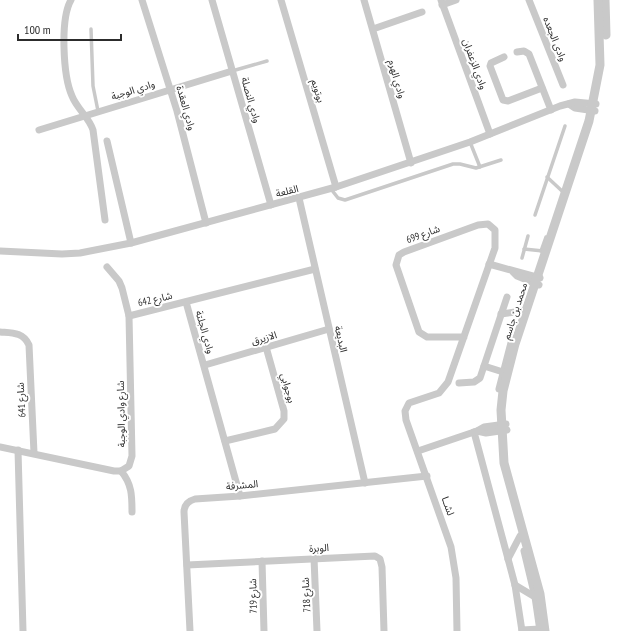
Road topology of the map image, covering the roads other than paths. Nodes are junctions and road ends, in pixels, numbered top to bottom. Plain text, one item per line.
1 (71, 0) edge
2 (142, 0) edge
3 (212, 0) edge
4 (281, 0) edge
5 (364, 0) edge
6 (456, 0) edge
7 (528, 0) edge
8 (598, 0) edge
9 (605, 0) edge
10 (442, 2) edge
11 (422, 12) dead end
12 (91, 29) dead end
13 (373, 29) junction
14 (517, 52) dead end
15 (504, 56) dead end
16 (267, 60) dead end
17 (232, 70) junction
18 (563, 85) dead end
19 (170, 88) junction
20 (542, 88) junction
21 (594, 108) junction
22 (551, 110) junction
23 (98, 111) junction
24 (85, 115) junction
25 (565, 126) dead end
26 (40, 130) dead end
27 (490, 134) junction
28 (584, 138) junction
29 (107, 141) dead end
30 (470, 142) junction
31 (501, 160) dead end
32 (411, 163) junction
33 (480, 167) junction
34 (547, 177) junction
35 (333, 188) junction
36 (562, 191) junction
37 (299, 198) junction
38 (271, 205) junction
39 (535, 215) dead end
40 (105, 220) dead end
41 (206, 223) junction
42 (528, 236) dead end
43 (131, 243) junction
44 (524, 249) junction
45 (0, 251) edge
46 (543, 251) junction
47 (522, 258) dead end
48 (489, 264) junction
49 (107, 267) dead end
50 (315, 269) junction
51 (538, 281) junction
52 (507, 297) dead end
53 (186, 302) junction
54 (525, 308) junction
55 (501, 314) junction
56 (129, 316) junction
57 (328, 329) junction
58 (0, 332) edge
59 (464, 338) junction
60 (266, 347) junction
61 (204, 365) junction
62 (484, 366) junction
63 (503, 372) junction
64 (459, 383) dead end
65 (501, 403) junction
66 (504, 427) junction
67 (476, 432) junction
68 (225, 441) junction
69 (0, 447) edge
70 (18, 450) junction
71 (418, 451) junction
72 (34, 453) junction
73 (503, 454) junction
74 (120, 471) junction
75 (427, 476) junction
76 (365, 483) junction
77 (240, 496) junction
78 (132, 512) dead end
79 (520, 536) junction
80 (314, 558) junction
81 (508, 559) junction
82 (262, 561) junction
83 (187, 564) junction
84 (515, 585) junction
85 (535, 597) junction
86 (522, 630) edge
87 (543, 630) edge
88 (23, 631) edge
89 (190, 631) edge
90 (264, 631) edge
91 (318, 631) edge
92 (384, 631) edge
93 (458, 631) edge

1 - 24 street
2 - 19 street, وادي العقدة
3 - 17 street, وادي النصلة
4 - 35 street, بوتويم
5 - 13 street, وادي الهرم
6 - 10 street
7 - 18 street, وادى الجعده
8 - 21 street, محمد بن جاسم
9 - 21 street, محمد بن جاسم
10 - 27 street, وادي الزعفران
11 - 13 street
12 - 23 lane
13 - 32 street, وادي الهرم
14 - 20 street
15 - 20 street
16 - 17 lane
17 - 19 street, وادي الوجبة
17 - 38 street, وادي النصلة
19 - 23 street, وادي الوجبة
19 - 41 street, وادي العقدة
20 - 22 street
21 - 22 street, القلعة
21 - 28 street, محمد بن جاسم
21 - 51 street, محمد بن جاسم
22 - 27 street, القلعة
23 - 24 street, وادي الوجبة
24 - 26 street, وادي الوجبة
24 - 40 street
25 - 34 lane
27 - 30 street, القلعة
28 - 36 lane
28 - 46 street, محمد بن جاسم
29 - 43 street
30 - 32 street, القلعة
30 - 33 lane
31 - 33 lane
32 - 35 street, القلعة
33 - 35 lane
34 - 36 lane
34 - 39 lane
35 - 37 street, القلعة
36 - 46 lane
37 - 38 street, القلعة
37 - 50 street, البديعة
38 - 41 street, القلعة
41 - 43 street, القلعة
42 - 44 lane
43 - 45 street, القلعة
44 - 46 lane
44 - 47 lane
46 - 51 street, محمد بن جاسم
48 - 51 street
48 - 59 street, شارع 699
48 - 59 street, شارع 699
49 - 56 street, شارع وادي الوجبة
50 - 53 street, وادي الجلتة
50 - 57 street, البديعة
51 - 54 street, محمد بن جاسم
51 - 66 street, محمد بن جاسم
52 - 55 street
53 - 56 street, شارع 642
53 - 61 street, وادي الجلتة
54 - 55 street
54 - 63 street
54 - 65 street, محمد بن جاسم
55 - 62 street
56 - 74 street, شارع وادي الوجبة
57 - 60 street, الازيرق
57 - 76 street, البديعة
58 - 72 street, شارع 641
59 - 71 street, شارع 699
60 - 61 street, الازيرق
60 - 68 street, بوجوابي
61 - 68 street, وادي الجلتة
62 - 63 street
62 - 64 street
63 - 65 street
65 - 66 street, محمد بن جاسم
66 - 67 street
66 - 73 street, محمد بن جاسم
66 - 87 street, محمد بن جاسم
67 - 71 street
67 - 81 street
68 - 77 street, وادي الجلتة
69 - 70 street
70 - 72 street
70 - 88 street
71 - 75 street, لشــا
72 - 74 street
73 - 79 street
73 - 87 street, محمد بن جاسم
74 - 78 street
75 - 76 street, المشرفة
75 - 93 street, لشــا
76 - 77 street, المشرفة
77 - 83 street, المشرفة
79 - 81 street
79 - 85 street
80 - 82 street, الوبرة
80 - 91 street, شارع 718
80 - 92 street, الوبرة
81 - 84 street
82 - 83 street, الوبرة
82 - 90 street, شارع 719
83 - 89 street, المشرفة
84 - 85 street
84 - 86 street
85 - 87 street
86 - 87 street

